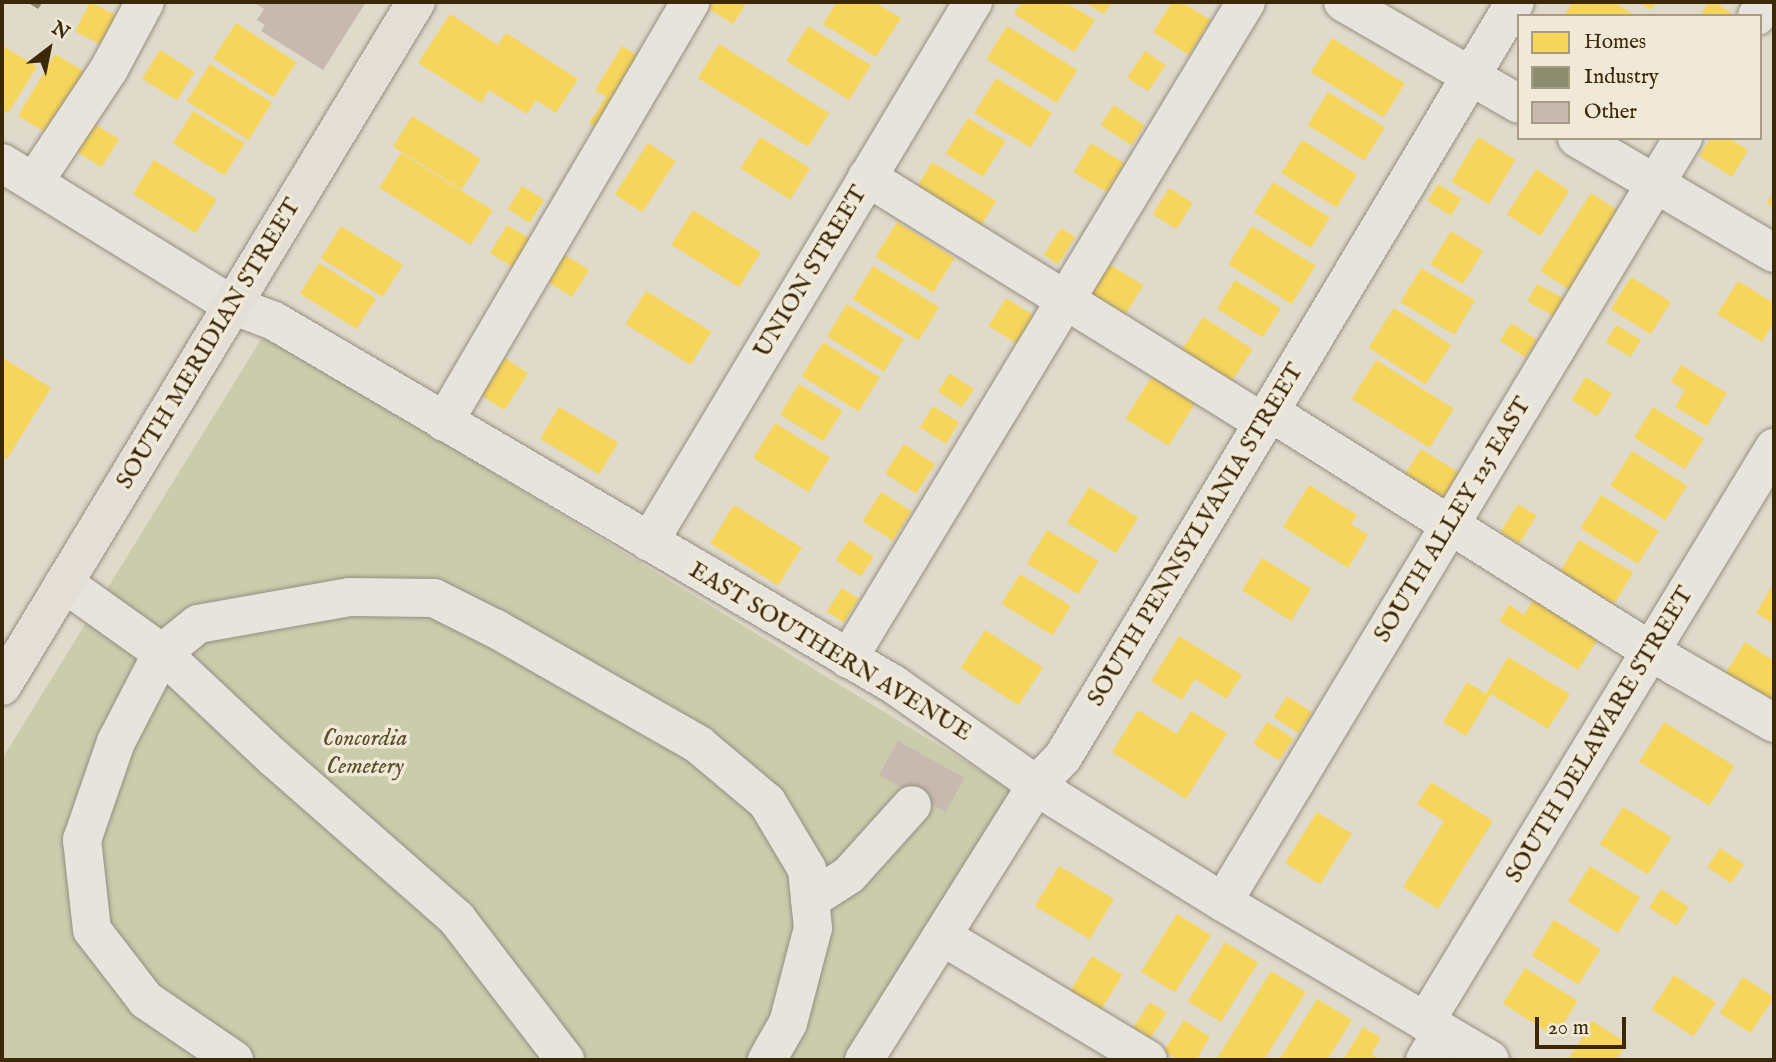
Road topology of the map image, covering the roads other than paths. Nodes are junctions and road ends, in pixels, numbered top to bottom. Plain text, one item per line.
1 (416, 2) edge
2 (691, 2) edge
3 (973, 2) edge
4 (1245, 2) edge
5 (1343, 2) edge
6 (1515, 2) edge
7 (135, 6) edge
8 (1471, 76) junction
9 (1517, 103) edge
10 (1580, 140) edge
11 (1682, 140) edge
12 (2, 163) edge
13 (867, 177) junction
14 (34, 183) junction
15 (1656, 184) junction
16 (1774, 253) edge
17 (1065, 300) junction
18 (232, 305) junction
19 (1267, 417) junction
20 (444, 422) junction
21 (1774, 449) edge
22 (1451, 523) junction
23 (649, 542) junction
24 (64, 583) junction
25 (1651, 650) junction
26 (162, 653) junction
27 (848, 659) junction
28 (2, 686) edge
29 (1774, 723) edge
30 (1037, 783) junction
31 (912, 805) dead end
32 (810, 900) junction
33 (1223, 902) junction
34 (942, 936) junction
35 (1431, 1038) edge
36 (234, 1060) edge
37 (565, 1060) edge
38 (767, 1060) edge
39 (864, 1060) edge
40 (1148, 1060) edge
41 (1490, 1060) edge

1 - 18 main road, SOUTH MERIDIAN STREET
2 - 20 street
3 - 13 street, UNION STREET
4 - 17 street
5 - 8 street
6 - 8 street, SOUTH PENNSYLVANIA STREET
7 - 14 street
8 - 9 street
8 - 19 street, SOUTH PENNSYLVANIA STREET
10 - 15 street
11 - 15 street, SOUTH ALLEY 125 EAST
12 - 14 street, EAST SOUTHERN AVENUE
13 - 17 street
13 - 23 street, UNION STREET
14 - 18 street, EAST SOUTHERN AVENUE
15 - 16 street
15 - 22 street, SOUTH ALLEY 125 EAST
17 - 19 street
17 - 27 street
18 - 20 street, EAST SOUTHERN AVENUE
18 - 24 main road, SOUTH MERIDIAN STREET
19 - 22 street
19 - 30 street, SOUTH PENNSYLVANIA STREET
20 - 23 street, EAST SOUTHERN AVENUE
21 - 25 street, SOUTH DELAWARE STREET
22 - 25 street
22 - 33 street, SOUTH ALLEY 125 EAST
23 - 27 street, EAST SOUTHERN AVENUE
24 - 26 street
24 - 28 main road, SOUTH MERIDIAN STREET
25 - 29 street
25 - 35 street, SOUTH DELAWARE STREET
26 - 32 street
26 - 36 street
26 - 37 street
27 - 30 street, EAST SOUTHERN AVENUE
30 - 33 street, EAST SOUTHERN AVENUE
30 - 34 street, SOUTH PENNSYLVANIA STREET
31 - 32 street
32 - 38 street
33 - 35 street, EAST SOUTHERN AVENUE
34 - 39 street, SOUTH PENNSYLVANIA STREET
34 - 40 street
35 - 41 street, EAST SOUTHERN AVENUE

